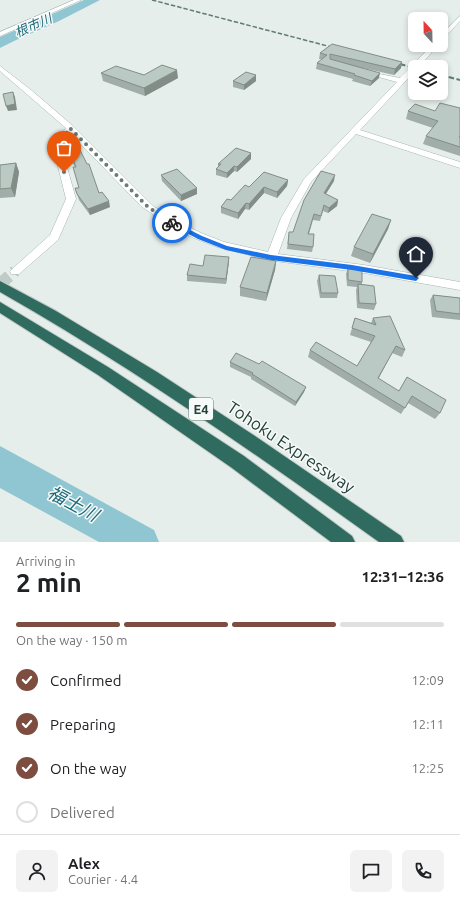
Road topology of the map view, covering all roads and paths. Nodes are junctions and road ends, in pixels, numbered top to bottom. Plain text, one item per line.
1 (78, 0) edge
2 (460, 18) edge
3 (448, 31) edge
4 (0, 34) edge
5 (429, 52) edge
6 (421, 60) edge
7 (0, 68) edge
8 (360, 70) edge
9 (408, 75) edge
10 (402, 82) junction
11 (70, 128) junction
12 (354, 131) junction
13 (460, 165) edge
14 (271, 258) junction
15 (15, 271) tunnel mouth
16 (0, 286) edge
17 (460, 286) edge
18 (0, 307) edge
19 (346, 542) edge
20 (395, 542) edge

1 - 4 street
2 - 3 street
5 - 6 street
7 - 11 street
8 - 10 street
9 - 10 street
10 - 12 street
11 - 14 street
11 - 15 street
12 - 13 street
12 - 14 street
14 - 17 street
16 - 20 highway, Tohoku Expressway / E4
18 - 19 highway, E4

